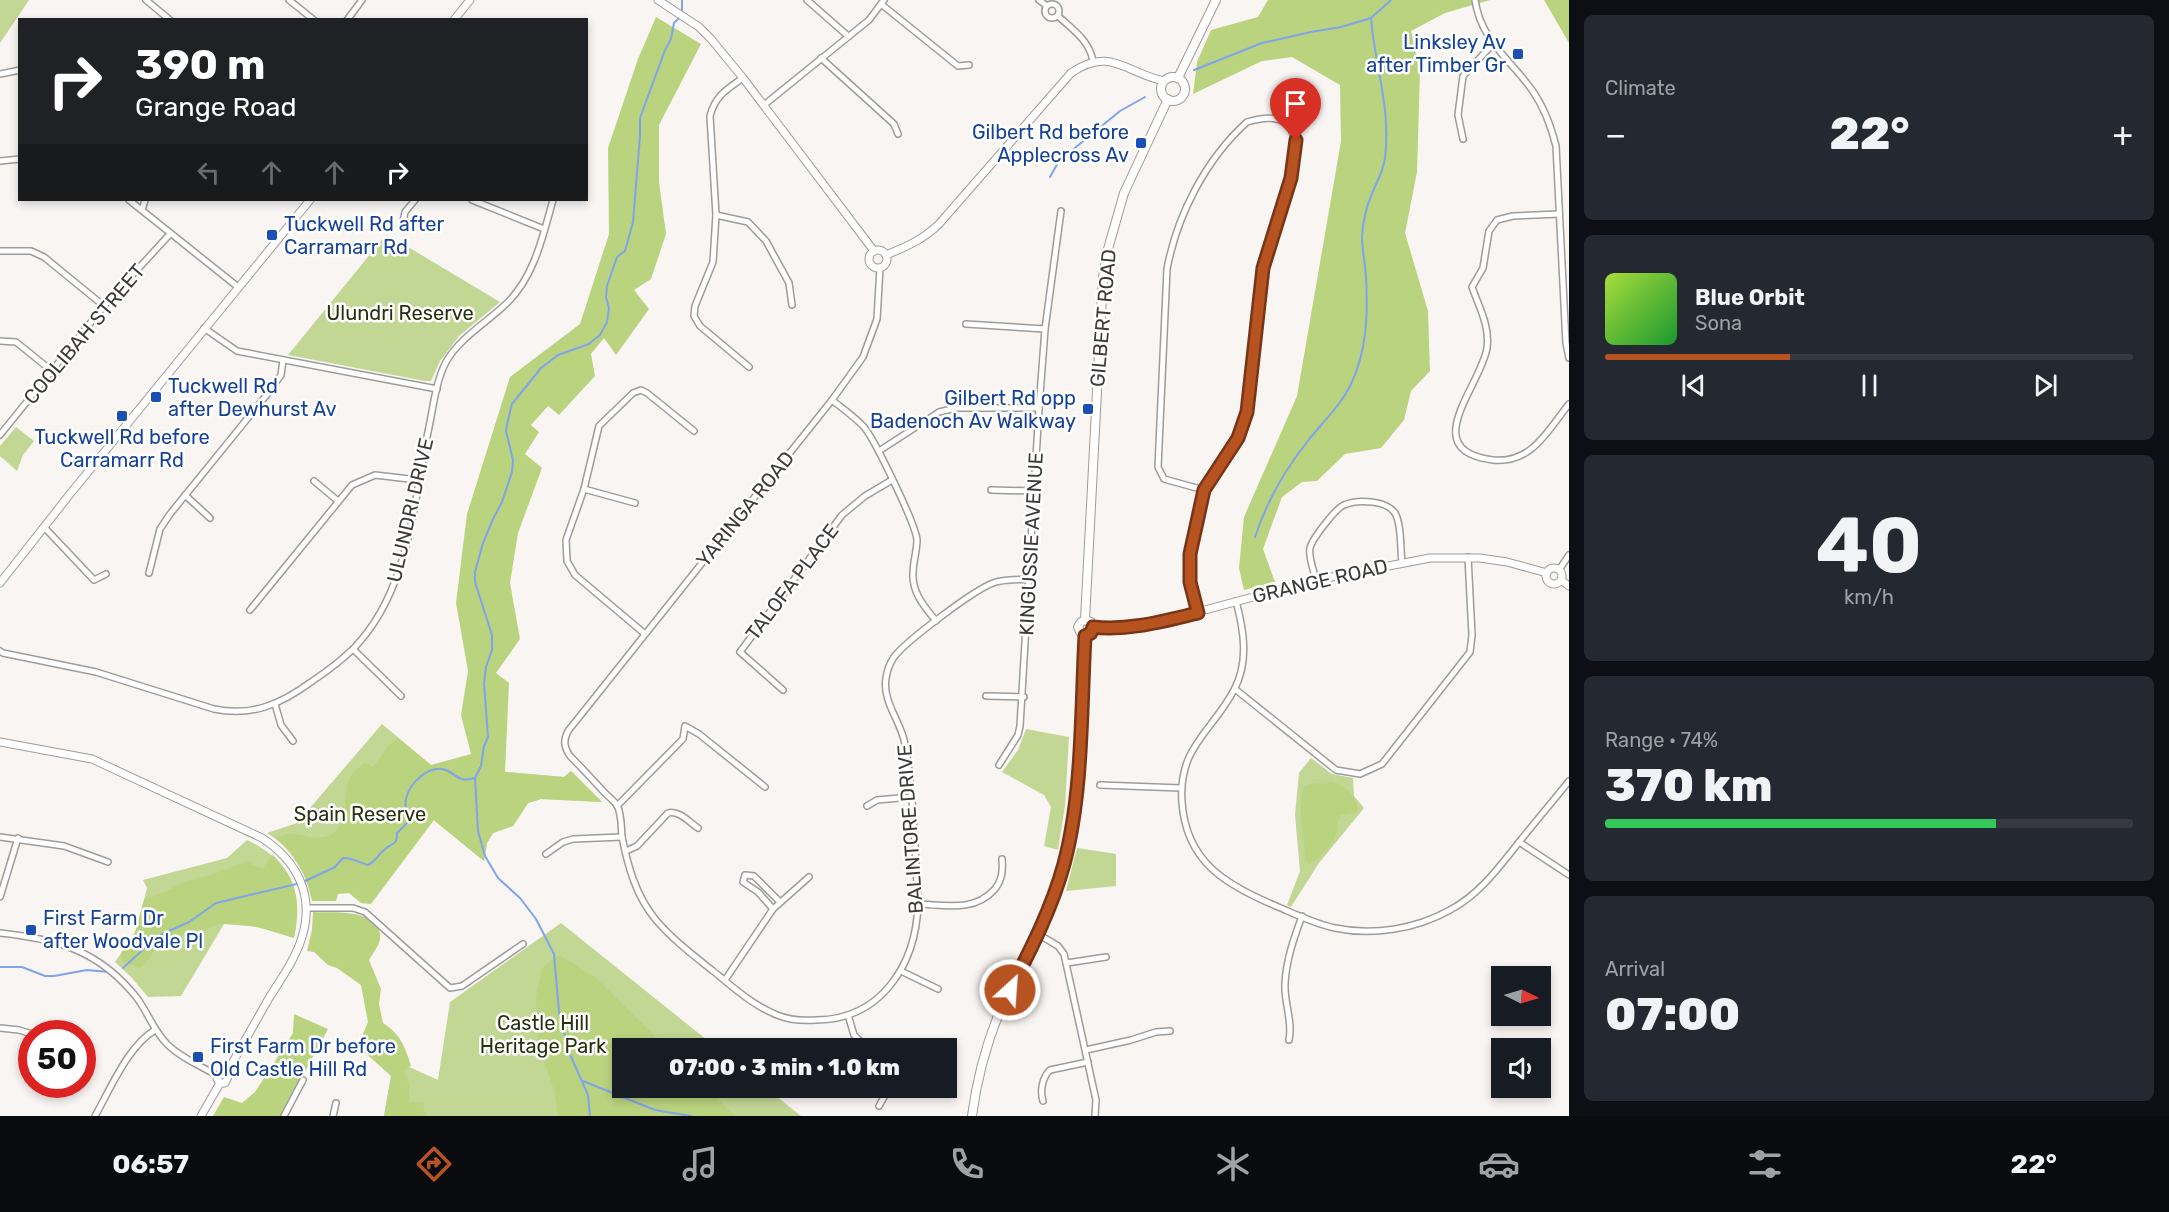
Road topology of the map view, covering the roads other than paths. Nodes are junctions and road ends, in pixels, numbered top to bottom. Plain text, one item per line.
1 (146, 0) edge
2 (289, 0) edge
3 (362, 0) edge
4 (470, 0) edge
5 (658, 0) edge
6 (807, 0) edge
7 (1039, 0) edge
8 (1216, 0) edge
9 (1475, 0) edge
10 (882, 2) edge
11 (1059, 3) edge
12 (1047, 6) junction
13 (1058, 16) junction
14 (168, 18) edge
15 (312, 18) edge
16 (348, 18) edge
17 (456, 18) edge
18 (848, 36) junction
19 (1492, 45) junction
20 (821, 58) junction
21 (1093, 61) junction
22 (969, 65) dead end
23 (18, 70) edge
24 (0, 74) edge
25 (743, 78) junction
26 (1178, 78) junction
27 (1164, 81) junction
28 (1168, 99) junction
29 (764, 105) junction
30 (898, 134) dead end
31 (1463, 139) dead end
32 (18, 159) edge
33 (0, 161) edge
34 (130, 201) edge
35 (146, 201) edge
36 (309, 201) edge
37 (413, 201) edge
38 (474, 201) edge
39 (553, 201) edge
40 (142, 210) junction
41 (1061, 211) dead end
42 (1559, 214) junction
43 (716, 215) junction
44 (402, 227) dead end
45 (544, 229) junction
46 (170, 234) junction
47 (874, 250) junction
48 (0, 251) edge
49 (886, 255) junction
50 (880, 268) junction
51 (238, 287) junction
52 (792, 305) dead end
53 (104, 306) junction
54 (966, 324) dead end
55 (204, 328) junction
56 (1046, 329) junction
57 (0, 341) edge
58 (1569, 358) edge
59 (283, 360) junction
60 (749, 367) dead end
61 (52, 371) junction
62 (437, 389) junction
63 (832, 400) junction
64 (1569, 404) edge
65 (1039, 408) junction
66 (694, 431) dead end
67 (0, 435) edge
68 (879, 451) junction
69 (418, 480) junction
70 (892, 480) junction
71 (314, 481) dead end
72 (584, 489) junction
73 (992, 490) dead end
74 (1204, 490) junction
75 (1034, 491) junction
76 (185, 495) junction
77 (338, 501) junction
78 (635, 503) dead end
79 (210, 518) dead end
80 (44, 527) junction
81 (1569, 555) edge
82 (1468, 557) junction
83 (1402, 562) junction
84 (1559, 570) junction
85 (149, 573) dead end
86 (1547, 573) junction
87 (106, 574) dead end
88 (1029, 579) junction
89 (1561, 579) junction
90 (1316, 580) junction
91 (0, 583) edge
92 (1569, 586) edge
93 (1236, 602) junction
94 (250, 610) dead end
95 (1198, 613) junction
96 (1086, 620) junction
97 (936, 621) junction
98 (1093, 627) junction
99 (645, 634) junction
100 (1085, 636) junction
101 (352, 649) junction
102 (0, 651) edge
103 (1235, 689) junction
104 (783, 690) dead end
105 (401, 696) dead end
106 (986, 696) dead end
107 (1024, 697) junction
108 (275, 704) junction
109 (293, 741) dead end
110 (0, 742) edge
111 (999, 765) dead end
112 (1569, 781) edge
113 (1100, 785) dead end
114 (765, 787) dead end
115 (1181, 788) junction
116 (911, 797) junction
117 (617, 806) junction
118 (867, 806) dead end
119 (698, 828) dead end
120 (0, 837) edge
121 (622, 837) junction
122 (18, 838) junction
123 (1519, 842) junction
124 (626, 851) junction
125 (546, 854) dead end
126 (1002, 859) dead end
127 (108, 862) dead end
128 (1569, 875) edge
129 (809, 877) dead end
130 (0, 897) edge
131 (780, 902) junction
132 (918, 904) junction
133 (307, 908) junction
134 (773, 909) junction
135 (1302, 916) junction
136 (0, 933) edge
137 (1038, 934) junction
138 (523, 944) dead end
139 (1106, 957) dead end
140 (1067, 963) junction
141 (901, 971) junction
142 (725, 980) junction
143 (938, 989) dead end
144 (848, 1015) junction
145 (0, 1028) edge
146 (18, 1030) edge
147 (155, 1030) junction
148 (1170, 1031) dead end
149 (857, 1038) edge
150 (1289, 1040) dead end
151 (1086, 1050) junction
152 (1088, 1062) junction
153 (221, 1078) junction
154 (303, 1080) dead end
155 (883, 1098) edge
156 (1042, 1101) dead end
157 (336, 1103) dead end
158 (879, 1106) dead end
159 (95, 1116) edge
160 (201, 1116) edge
161 (284, 1116) edge
162 (333, 1116) edge
163 (972, 1116) edge
164 (1095, 1116) edge

1 - 14 street
2 - 15 street
3 - 16 street
4 - 17 street
5 - 25 street
6 - 18 street
7 - 12 street
8 - 26 main road
9 - 19 street
10 - 18 street
10 - 22 street
11 - 12 street
11 - 13 street
12 - 13 street
13 - 21 street
18 - 20 street
19 - 31 street
19 - 42 street
20 - 29 street
20 - 30 street
21 - 27 street
21 - 49 street
23 - 24 street
25 - 29 street
25 - 43 street
26 - 27 main road
26 - 28 main road
27 - 28 main road
28 - 96 main road, GILBERT ROAD
29 - 47 street
32 - 33 street
34 - 40 street
35 - 40 street
36 - 51 street
37 - 44 street
38 - 45 street
39 - 45 street, ULUNDRI DRIVE
40 - 46 street
41 - 56 street, KINGUSSIE AVENUE
42 - 58 street
42 - 64 street
43 - 52 street
43 - 60 street
45 - 62 street, ULUNDRI DRIVE
46 - 51 street
46 - 53 street, COOLIBAH STREET
47 - 49 street
47 - 50 street
48 - 53 street
49 - 50 street
50 - 63 street, YARINGA ROAD
51 - 55 street
53 - 61 street, COOLIBAH STREET
54 - 56 street
55 - 59 street
55 - 80 street
56 - 65 street, KINGUSSIE AVENUE
57 - 61 street
59 - 62 street
59 - 76 street
61 - 67 street, COOLIBAH STREET
62 - 69 street, ULUNDRI DRIVE
63 - 68 street
63 - 99 street, YARINGA ROAD
65 - 68 street
65 - 75 street, KINGUSSIE AVENUE
66 - 72 street
68 - 70 street
69 - 77 street
69 - 101 street, ULUNDRI DRIVE
70 - 97 street
70 - 104 street, TALOFA PLACE
71 - 77 street
72 - 78 street
72 - 99 street
73 - 75 street
74 - 74 street
74 - 95 street
75 - 88 street, KINGUSSIE AVENUE
76 - 79 street
76 - 85 street
77 - 94 street
80 - 87 street
80 - 91 street
81 - 84 street
82 - 83 street, GRANGE ROAD
82 - 86 street, GRANGE ROAD
82 - 103 street
83 - 90 street, GRANGE ROAD
83 - 90 street
84 - 86 street
84 - 89 street
86 - 89 street
88 - 97 street, BALINTORE DRIVE
88 - 107 street, KINGUSSIE AVENUE
89 - 92 street
90 - 93 street, GRANGE ROAD
93 - 95 street, GRANGE ROAD
93 - 103 street
95 - 98 street, GRANGE ROAD
96 - 98 main road
96 - 100 main road
97 - 116 street, BALINTORE DRIVE
98 - 100 main road
99 - 117 street, YARINGA ROAD
100 - 137 main road
101 - 105 street
101 - 108 street, ULUNDRI DRIVE
102 - 108 street, ULUNDRI DRIVE
103 - 115 street
106 - 107 street
107 - 111 street, KINGUSSIE AVENUE
108 - 109 street
110 - 133 street
112 - 123 street
113 - 115 street
114 - 117 street
115 - 135 street
116 - 118 street
116 - 132 street, BALINTORE DRIVE
117 - 121 street, BALINTORE DRIVE
119 - 124 street
120 - 122 street
121 - 124 street, BALINTORE DRIVE
121 - 125 street
122 - 127 street
122 - 130 street
123 - 128 street
123 - 135 street
124 - 142 street, BALINTORE DRIVE
126 - 132 street
129 - 131 street
131 - 134 street
131 - 134 street
132 - 141 street, BALINTORE DRIVE
133 - 138 street
133 - 153 street
134 - 142 street
135 - 150 street
136 - 147 street
137 - 140 street
137 - 163 main road
139 - 140 street
140 - 151 street
141 - 143 street
141 - 144 street, BALINTORE DRIVE
142 - 144 street, BALINTORE DRIVE
144 - 149 street
145 - 146 street
147 - 153 street
147 - 159 street
148 - 151 street
151 - 152 street
152 - 156 street
152 - 164 street
153 - 160 street
154 - 161 street
155 - 158 street
157 - 162 street

